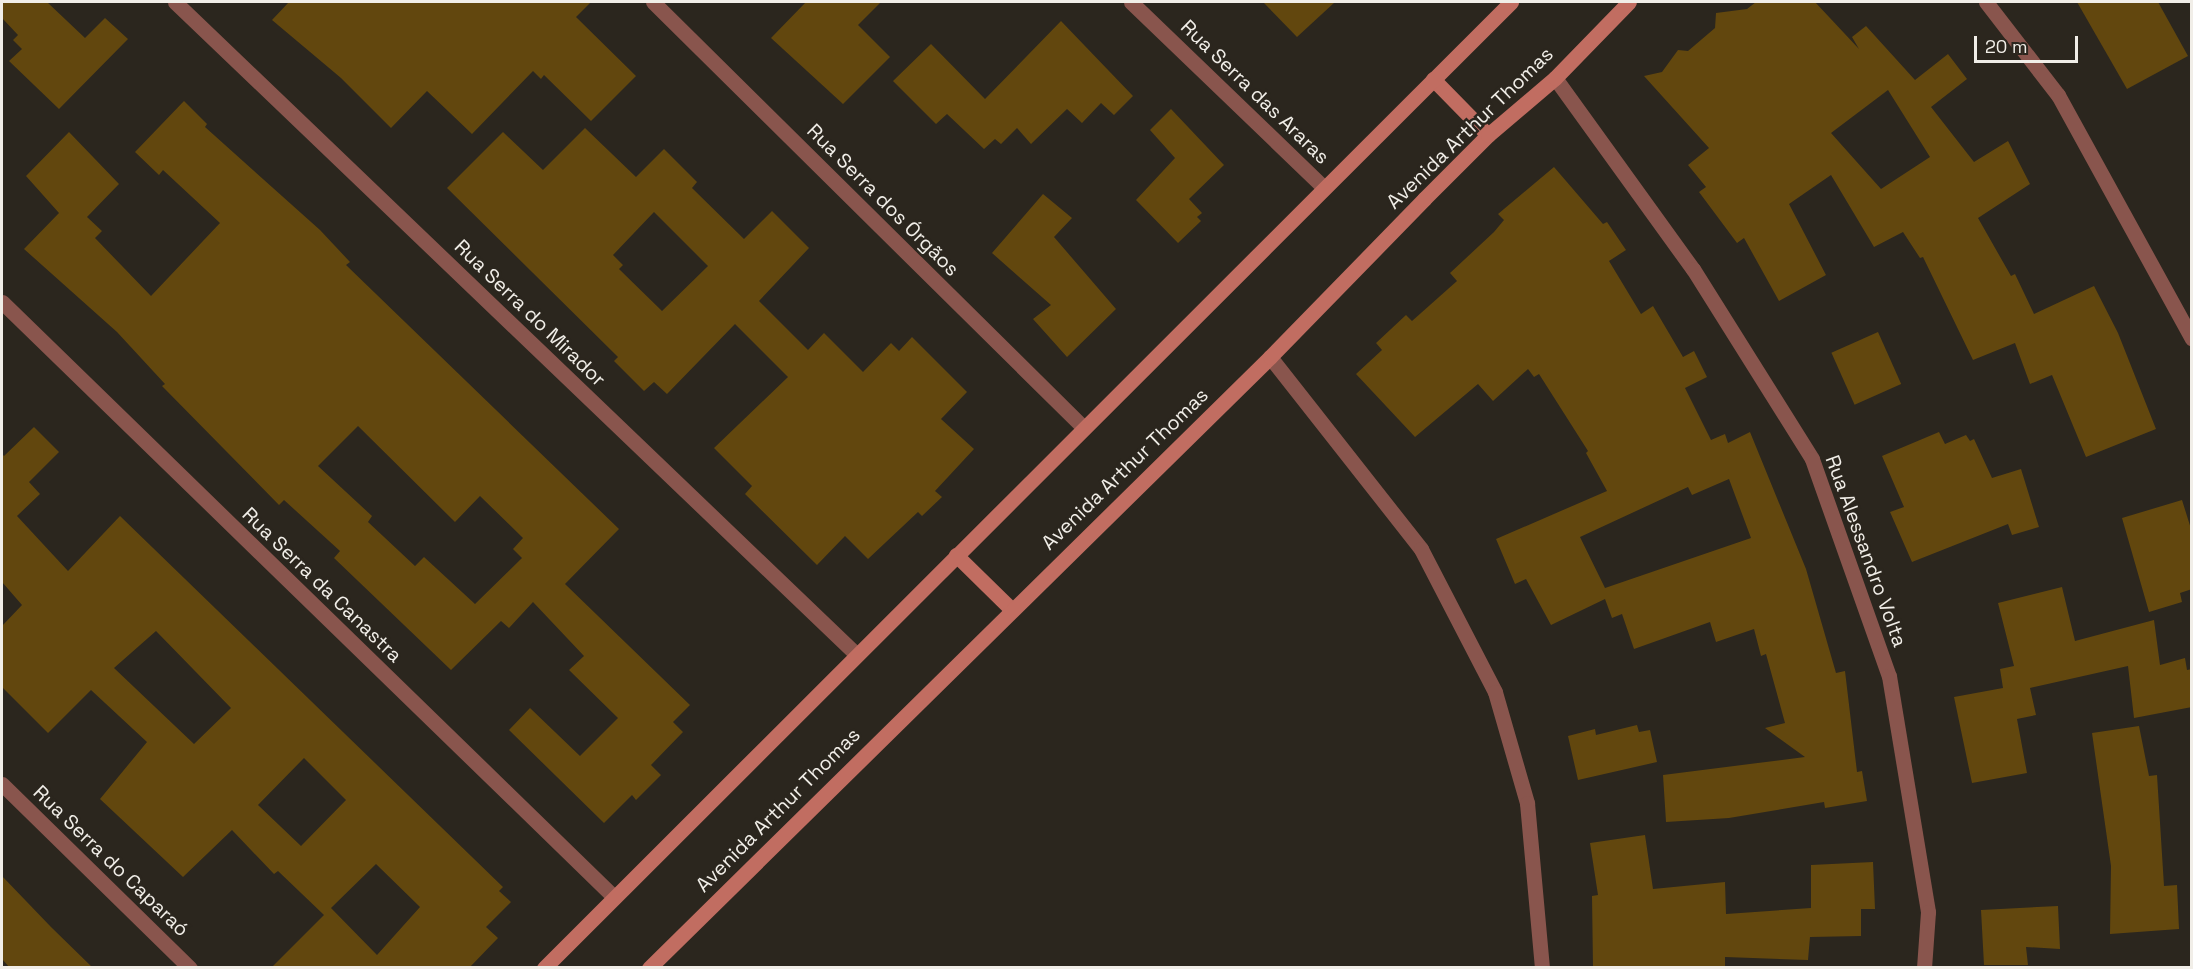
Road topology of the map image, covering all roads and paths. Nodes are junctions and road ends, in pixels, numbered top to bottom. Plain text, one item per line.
1 (175, 2) edge
2 (653, 2) edge
3 (1131, 2) edge
4 (1511, 2) edge
5 (1629, 2) edge
6 (1986, 2) edge
7 (1555, 78) junction
8 (1433, 79) junction
9 (1488, 135) junction
10 (1324, 188) junction
11 (2, 302) edge
12 (2192, 339) edge
13 (1270, 357) junction
14 (1084, 428) junction
15 (956, 555) junction
16 (1011, 609) junction
17 (857, 655) junction
18 (2, 784) edge
19 (614, 897) junction
20 (190, 968) edge
21 (544, 968) edge
22 (649, 968) edge
23 (1542, 968) edge
24 (1924, 968) edge

1 - 17 street, Rua Serra do Mirador
2 - 14 street, Rua Serra dos Órgãos
3 - 10 street, Rua Serra das Araras
4 - 8 main road
5 - 7 main road, Avenida Arthur Thomas
6 - 12 street
7 - 9 main road, Avenida Arthur Thomas
7 - 24 street, Rua Alessandro Volta
8 - 9 main road
8 - 10 main road
9 - 13 main road, Avenida Arthur Thomas
10 - 14 main road
11 - 19 street, Rua Serra da Canastra
13 - 16 main road, Avenida Arthur Thomas
13 - 23 street
14 - 15 main road
15 - 16 main road
15 - 17 main road
16 - 22 main road, Avenida Arthur Thomas
17 - 19 main road
18 - 20 street, Rua Serra do Caparaó
19 - 21 main road

